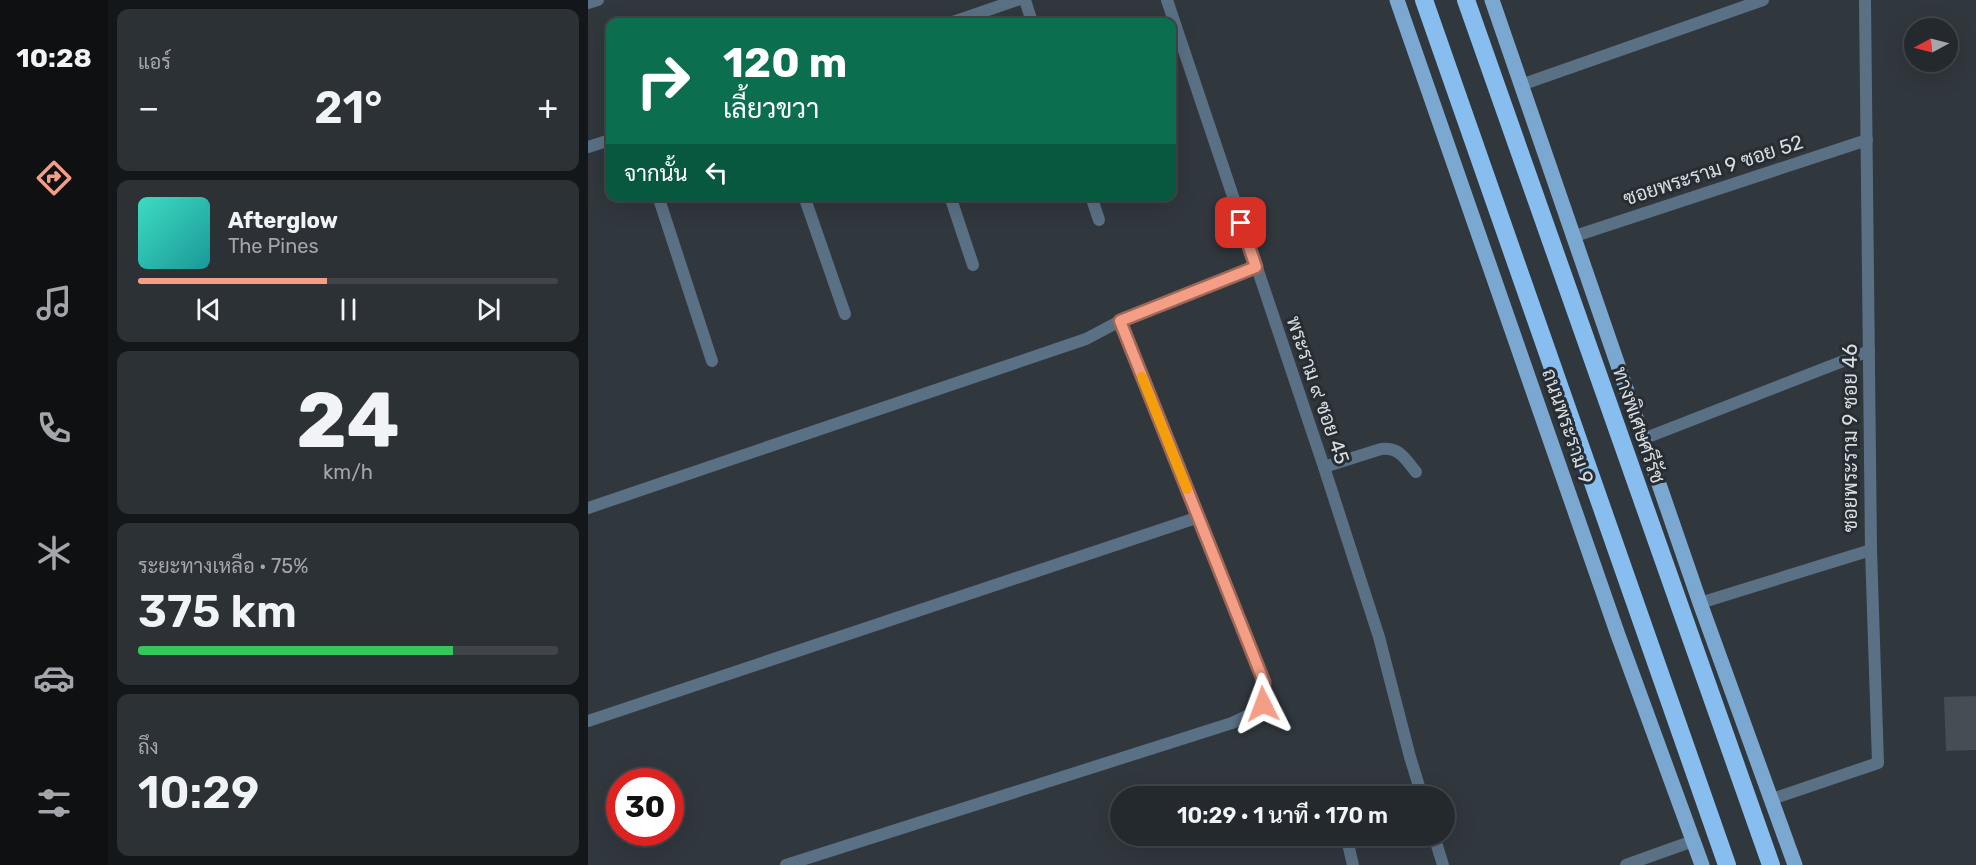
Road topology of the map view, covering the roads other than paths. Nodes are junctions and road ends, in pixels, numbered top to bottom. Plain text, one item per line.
1 (598, 0) edge
2 (1017, 0) edge
3 (1024, 0) edge
4 (1167, 0) edge
5 (1397, 0) edge
6 (1424, 0) edge
7 (1466, 0) edge
8 (1492, 0) edge
9 (1763, 0) edge
10 (1865, 0) edge
11 (588, 3) edge
12 (965, 18) edge
13 (1031, 18) edge
14 (1173, 18) edge
15 (1176, 27) edge
16 (1521, 85) junction
17 (1867, 140) junction
18 (606, 141) edge
19 (588, 147) edge
20 (660, 201) edge
21 (806, 201) edge
22 (952, 201) edge
23 (1093, 201) edge
24 (1099, 220) dead end
25 (1572, 237) junction
26 (973, 265) dead end
27 (1256, 267) junction
28 (845, 314) dead end
29 (1120, 321) junction
30 (1869, 351) junction
31 (712, 361) dead end
32 (1643, 439) junction
33 (1324, 467) junction
34 (1416, 472) dead end
35 (588, 508) edge
36 (1199, 517) junction
37 (1871, 550) junction
38 (1700, 603) junction
39 (588, 722) edge
40 (1419, 786) edge
41 (1772, 799) junction
42 (1694, 841) junction
43 (1437, 846) edge
44 (1349, 848) dead end
45 (786, 865) edge
46 (1353, 865) edge
47 (1443, 865) edge
48 (1626, 865) edge
49 (1702, 865) edge
50 (1728, 865) edge
51 (1771, 865) edge
52 (1795, 865) edge

1 - 11 street
2 - 12 street
3 - 13 street
4 - 14 street, พระราม ๙ ซอย 45
5 - 42 main road, ถนนพระราม 9
6 - 50 highway
7 - 51 highway, ทางพิเศษศรีรัช
8 - 16 main road
9 - 16 street
10 - 17 street, ซอยพระราม 9 ซอย 46
15 - 27 street, พระราม ๙ ซอย 45
16 - 25 main road
17 - 25 street, ซอยพระราม 9 ซอย 52
17 - 30 street, ซอยพระราม 9 ซอย 46
18 - 19 street
20 - 31 street
21 - 28 street
22 - 26 street
23 - 24 street
25 - 32 main road
27 - 29 street
27 - 33 street, พระราม ๙ ซอย 45
29 - 35 street
29 - 36 street
30 - 32 street
30 - 37 street, ซอยพระราม 9 ซอย 46
32 - 38 main road
33 - 34 street
33 - 40 street, พระราม ๙ ซอย 45
36 - 39 street
36 - 45 street
37 - 38 street
37 - 41 street, ซอยพระราม 9 ซอย 46
38 - 41 main road
41 - 52 main road
42 - 48 street
42 - 49 main road, ถนนพระราม 9
43 - 47 street
44 - 46 street

